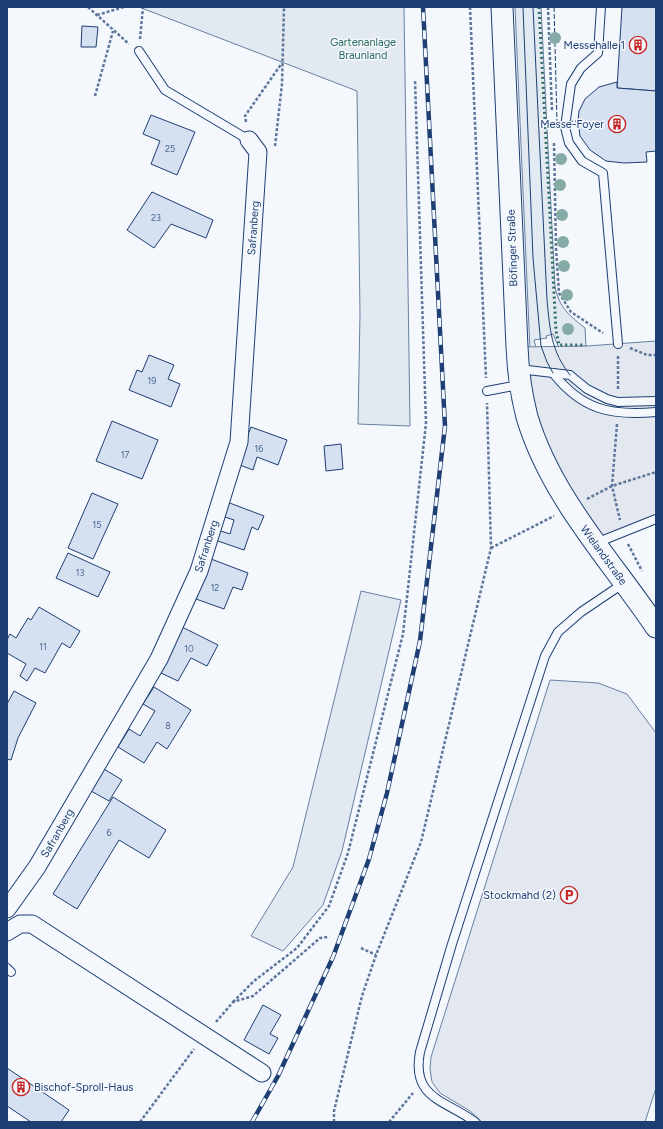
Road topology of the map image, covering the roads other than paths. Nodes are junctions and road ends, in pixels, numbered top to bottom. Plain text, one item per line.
1 (502, 7) edge
2 (601, 7) edge
3 (139, 51) road end
4 (249, 140) joint
5 (618, 344) road end
6 (553, 373) junction
7 (519, 377) junction
8 (487, 392) road end
9 (656, 401) edge
10 (656, 412) edge
11 (556, 482) joint
12 (656, 519) edge
13 (595, 544) junction
14 (624, 583) junction
15 (656, 627) edge
16 (7, 909) edge
17 (7, 932) edge
18 (262, 1073) dead end
19 (475, 1122) edge

1 - 7 street, Böfinger Straße
2 - 5 lane
3 - 4 lane
4 - 16 street, Safranberg
6 - 7 lane
6 - 9 lane
6 - 10 lane
7 - 8 lane
7 - 11 street, Böfinger Straße
11 - 13 street, Wielandstraße
12 - 13 lane
13 - 14 street, Wielandstraße
14 - 15 street, Wielandstraße
14 - 19 lane
17 - 18 street

